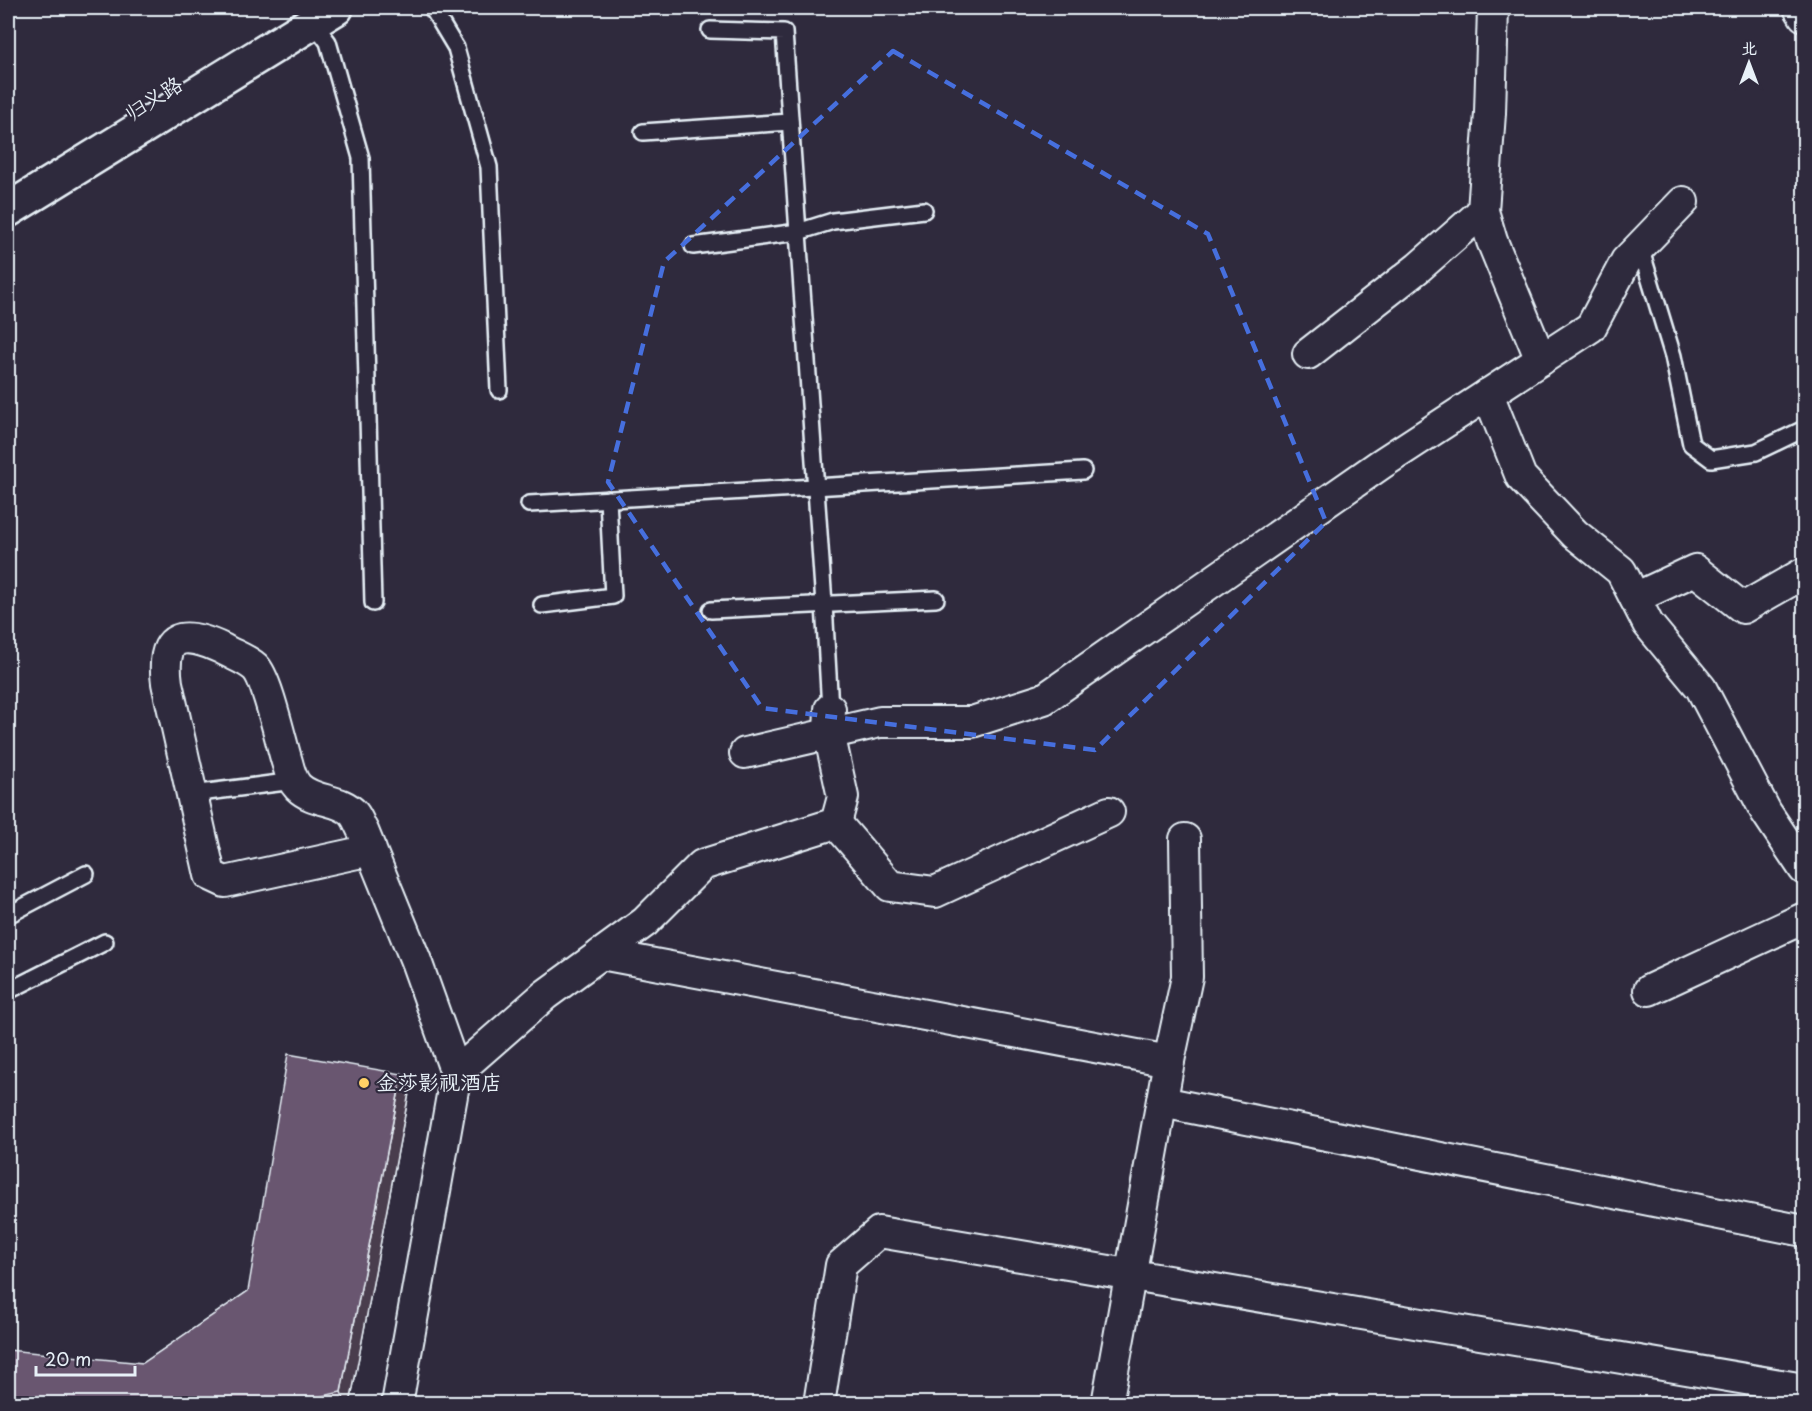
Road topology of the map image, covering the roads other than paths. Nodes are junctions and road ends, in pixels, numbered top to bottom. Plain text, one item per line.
1 (432, 8) edge
2 (1493, 8) edge
3 (1799, 8) edge
4 (316, 12) edge
5 (1804, 16) edge
6 (710, 30) dead end
7 (790, 122) junction
8 (643, 132) dead end
9 (8, 191) edge
10 (1683, 202) dead end
11 (8, 210) edge
12 (924, 210) dead end
13 (1483, 211) junction
14 (798, 232) junction
15 (693, 246) dead end
16 (1640, 247) junction
17 (1308, 354) dead end
18 (1541, 360) junction
19 (499, 390) dead end
20 (1488, 394) junction
21 (1804, 429) edge
22 (1083, 471) dead end
23 (816, 487) junction
24 (608, 500) junction
25 (529, 504) dead end
26 (1804, 573) edge
27 (1635, 598) junction
28 (936, 599) dead end
29 (373, 603) dead end
30 (824, 604) junction
31 (542, 605) dead end
32 (711, 610) dead end
33 (829, 721) junction
34 (745, 753) dead end
35 (294, 781) junction
36 (192, 794) junction
37 (1109, 812) dead end
38 (836, 824) junction
39 (1185, 839) dead end
40 (371, 850) junction
41 (1804, 869) edge
42 (86, 874) dead end
43 (8, 915) edge
44 (1804, 918) edge
45 (105, 942) dead end
46 (601, 954) junction
47 (1649, 990) dead end
48 (8, 991) edge
49 (1169, 1061) junction
50 (456, 1073) junction
51 (1162, 1102) junction
52 (1804, 1231) edge
53 (1132, 1275) junction
54 (1804, 1389) edge
55 (397, 1404) edge
56 (819, 1404) edge
57 (1107, 1404) edge

1 - 19 lane
2 - 13 street
3 - 5 street
4 - 9 street, 归义路
4 - 11 street
4 - 29 lane
6 - 7 lane
7 - 8 lane
7 - 14 lane
10 - 16 street
12 - 14 lane
13 - 17 street
13 - 18 street
14 - 15 lane
14 - 23 lane
16 - 18 street
16 - 21 lane
18 - 20 street
20 - 27 street
20 - 33 street
22 - 23 lane
23 - 24 lane
23 - 30 lane
24 - 25 lane
24 - 31 lane
26 - 27 street
27 - 41 street
28 - 30 lane
30 - 32 lane
30 - 33 lane
33 - 34 street
33 - 38 street
35 - 36 lane
35 - 36 street
35 - 40 street
36 - 40 street
37 - 38 street
38 - 46 street
39 - 49 street
40 - 50 street
42 - 43 lane
44 - 47 street
45 - 48 lane
46 - 49 street
46 - 50 street
49 - 51 street
50 - 55 street
51 - 52 street
51 - 53 street
53 - 54 street
53 - 56 street
53 - 57 street

